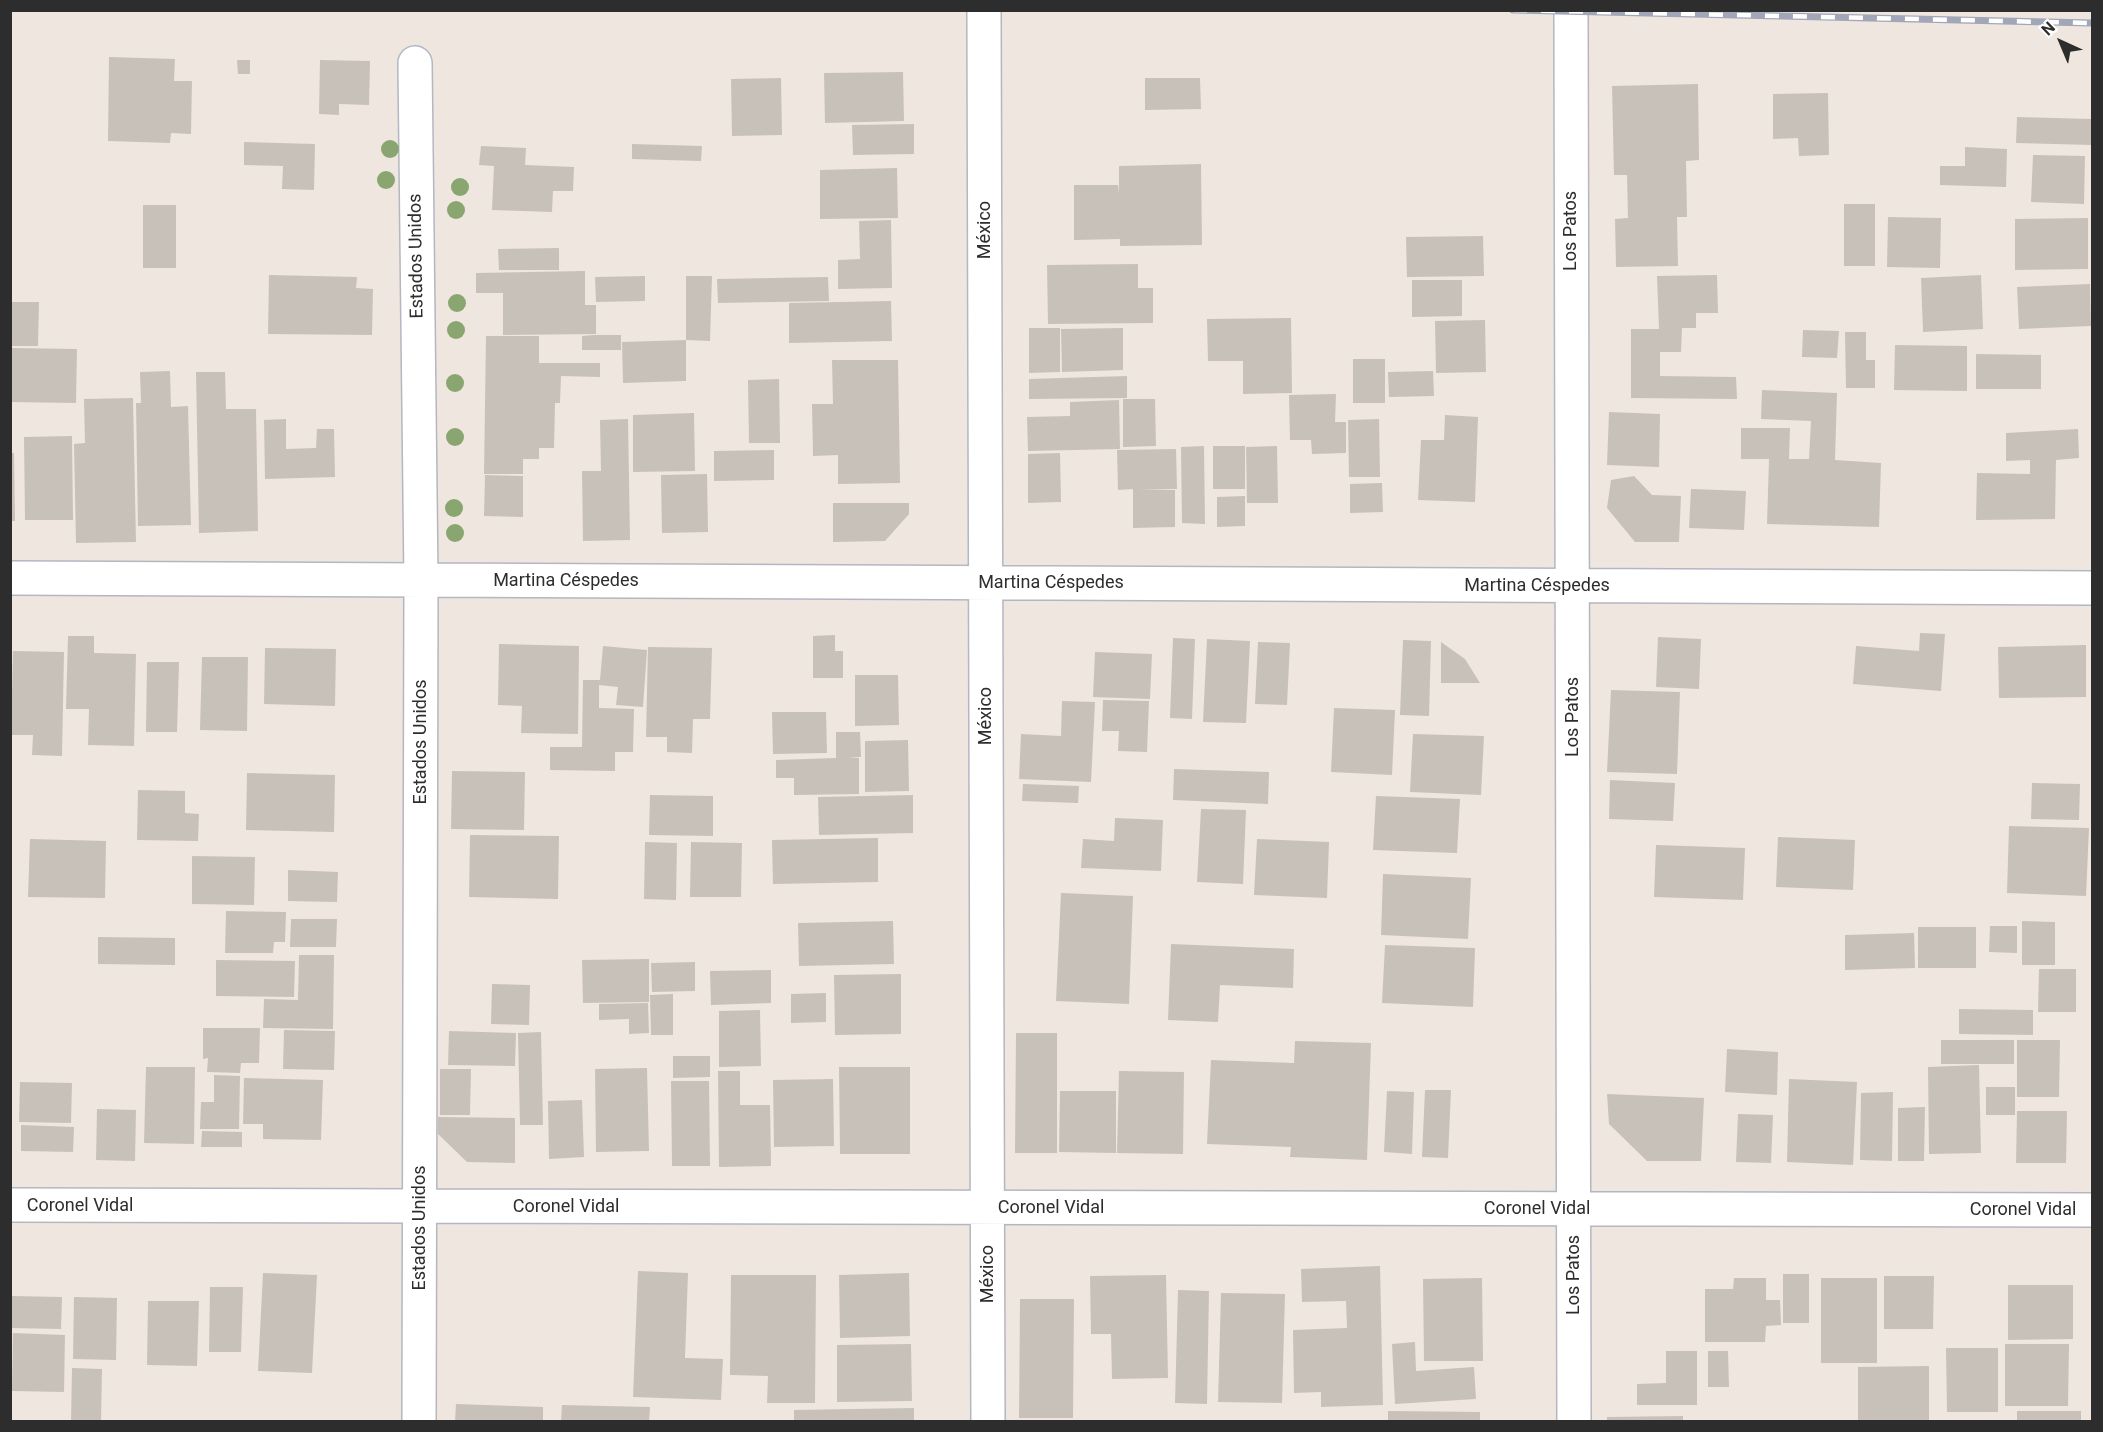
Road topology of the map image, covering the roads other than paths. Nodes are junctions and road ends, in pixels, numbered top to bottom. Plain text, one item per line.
1 (984, 10) edge
2 (1571, 13) dead end
3 (415, 63) dead end
4 (10, 578) edge
5 (421, 580) junction
6 (986, 583) junction
7 (1573, 586) junction
8 (2092, 588) edge
9 (10, 1206) edge
10 (420, 1206) junction
11 (987, 1208) junction
12 (1574, 1209) junction
13 (2092, 1210) edge
14 (419, 1422) edge
15 (988, 1422) edge
16 (1574, 1422) edge

1 - 6 street, México
2 - 7 street, Los Patos
3 - 5 street, Estados Unidos
4 - 5 street, Martina Céspedes
5 - 6 street, Martina Céspedes
5 - 10 street, Estados Unidos
6 - 7 street, Martina Céspedes
6 - 11 street, México
7 - 8 street, Martina Céspedes
7 - 12 street, Los Patos
9 - 10 street, Coronel Vidal
10 - 11 street, Coronel Vidal
10 - 14 street, Estados Unidos
11 - 12 street, Coronel Vidal
11 - 15 street, México
12 - 13 street, Coronel Vidal
12 - 16 street, Los Patos

